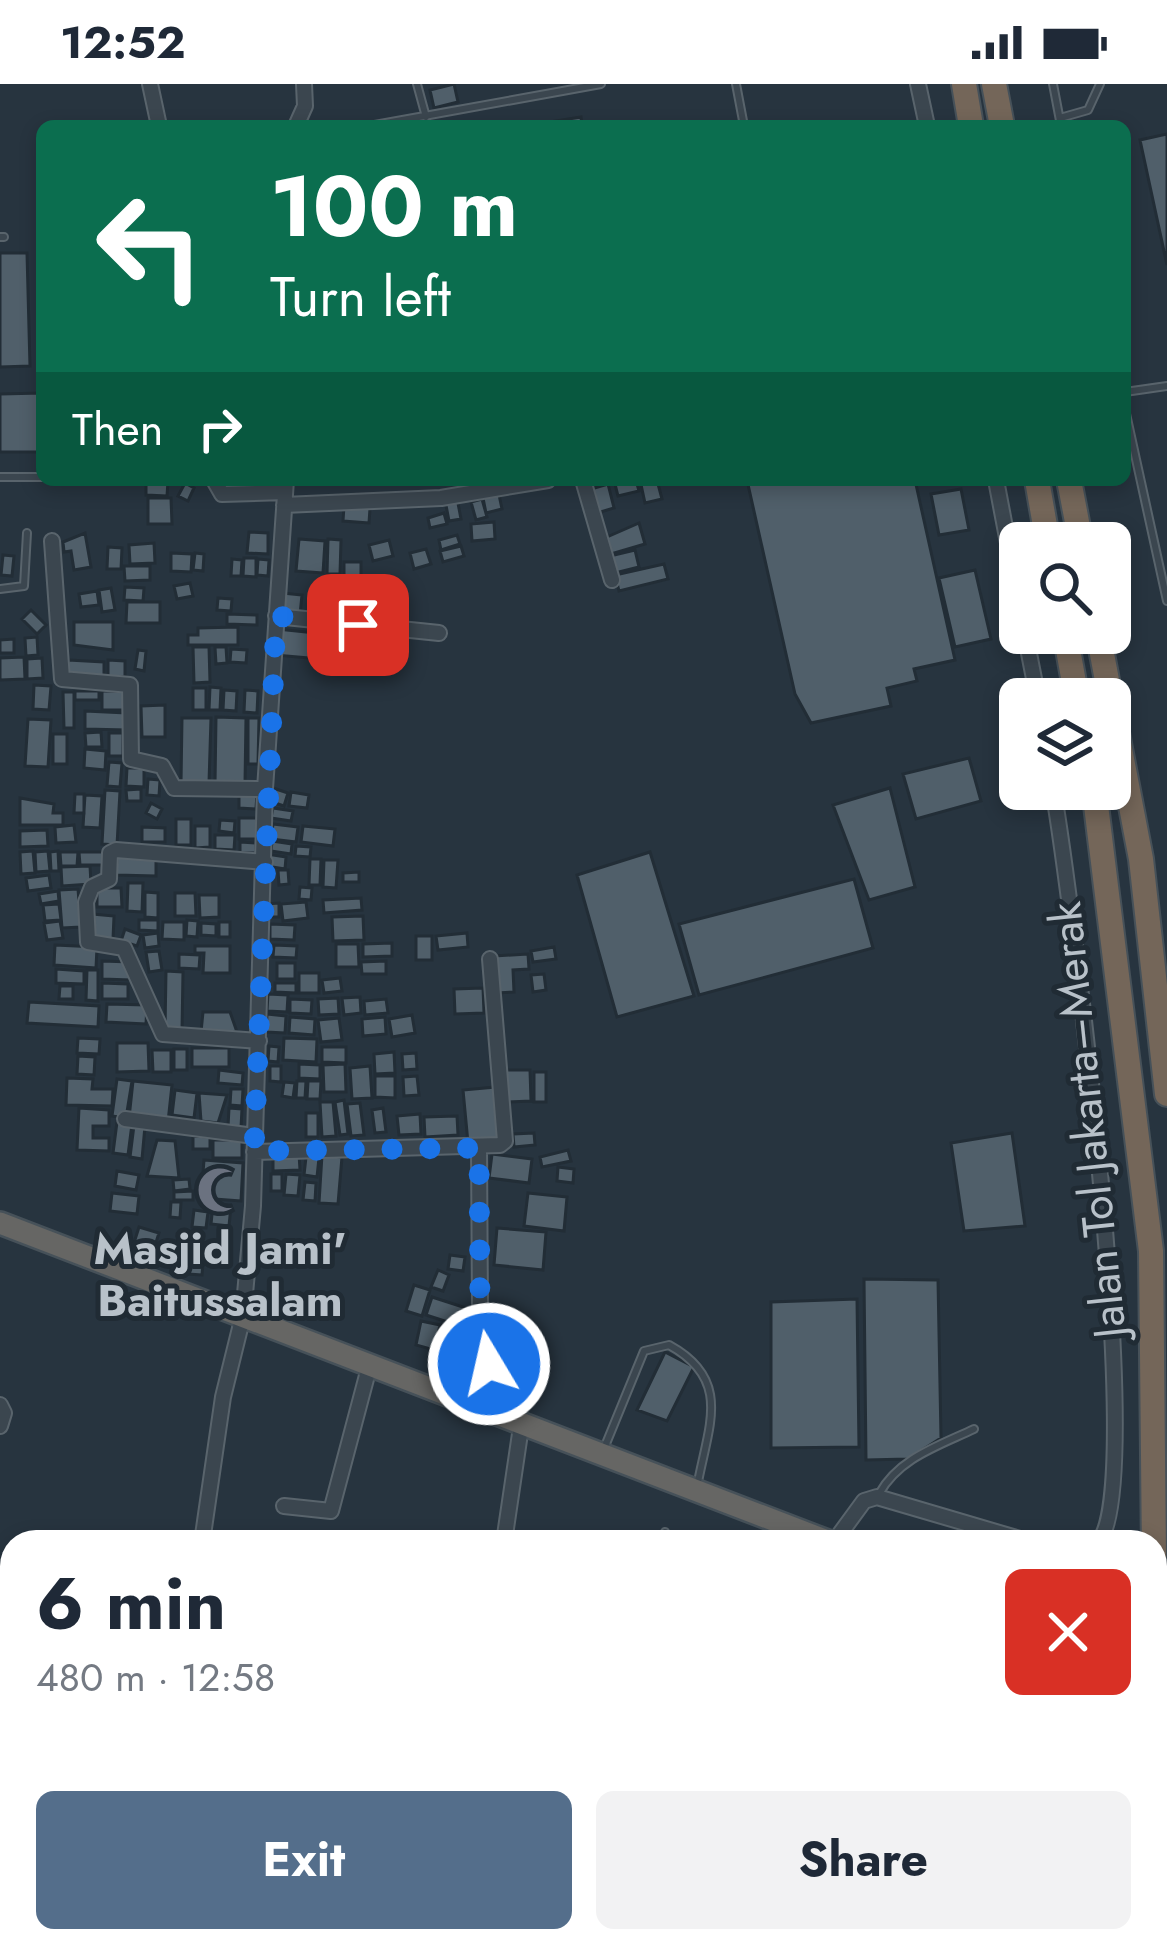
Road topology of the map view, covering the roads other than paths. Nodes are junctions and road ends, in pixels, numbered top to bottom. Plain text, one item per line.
1 (150, 84) edge
2 (304, 84) edge
3 (417, 84) edge
4 (601, 84) edge
5 (736, 84) edge
6 (918, 84) edge
7 (964, 84) edge
8 (994, 84) edge
9 (1053, 84) edge
10 (1100, 84) edge
11 (426, 117) junction
12 (158, 120) edge
13 (304, 120) edge
14 (407, 120) edge
15 (743, 120) edge
16 (925, 120) edge
17 (970, 120) edge
18 (1001, 120) edge
19 (1060, 120) edge
20 (1065, 120) edge
21 (1167, 386) edge
22 (1131, 391) edge
23 (1131, 437) edge
24 (0, 477) edge
25 (36, 477) edge
26 (217, 486) edge
27 (512, 486) edge
28 (585, 486) edge
29 (997, 486) edge
30 (1038, 486) edge
31 (1070, 486) edge
32 (285, 492) edge
33 (1004, 522) edge
34 (1044, 522) edge
35 (1077, 522) edge
36 (27, 533) dead end
37 (52, 541) dead end
38 (612, 580) dead end
39 (0, 590) edge
40 (1167, 602) edge
41 (276, 616) junction
42 (439, 633) dead end
43 (1102, 654) edge
44 (265, 789) junction
45 (1056, 810) edge
46 (1097, 810) edge
47 (265, 862) junction
48 (490, 959) dead end
49 (259, 1041) junction
50 (1167, 1094) edge
51 (125, 1120) dead end
52 (254, 1144) junction
53 (479, 1148) junction
54 (0, 1223) edge
55 (243, 1316) junction
56 (370, 1364) junction
57 (476, 1403) junction
58 (0, 1406) edge
59 (522, 1420) junction
60 (0, 1426) edge
61 (974, 1429) dead end
62 (602, 1454) junction
63 (697, 1491) junction
64 (877, 1497) junction
65 (284, 1506) dead end
66 (204, 1530) edge
67 (506, 1530) edge
68 (800, 1530) edge
69 (841, 1530) edge
70 (989, 1530) edge
71 (1104, 1530) edge
72 (1153, 1530) edge

1 - 12 street
2 - 13 street
3 - 11 lane
4 - 11 lane
5 - 15 lane
6 - 16 street
7 - 17 highway
8 - 18 highway
9 - 19 lane
10 - 20 lane
11 - 14 lane
21 - 22 lane
23 - 40 lane
24 - 25 lane
26 - 32 street
27 - 32 street
28 - 38 street
29 - 33 street
30 - 34 highway
31 - 35 highway
32 - 41 street
36 - 39 lane
37 - 44 street
41 - 42 street
41 - 44 street
43 - 50 highway, Jalan Tol Jakarta–Merak
44 - 47 street
45 - 71 street
46 - 72 highway, Jalan Tol Jakarta–Merak
47 - 49 street
47 - 49 street
48 - 53 street
49 - 52 street
51 - 52 street
52 - 53 street
52 - 55 street
53 - 57 street
54 - 55 highway
55 - 56 highway
55 - 66 street
56 - 57 highway
56 - 65 street
57 - 59 highway
58 - 60 street
59 - 62 highway
59 - 67 street
61 - 64 lane
62 - 63 highway
62 - 63 lane
63 - 68 highway
64 - 69 street
64 - 70 street

